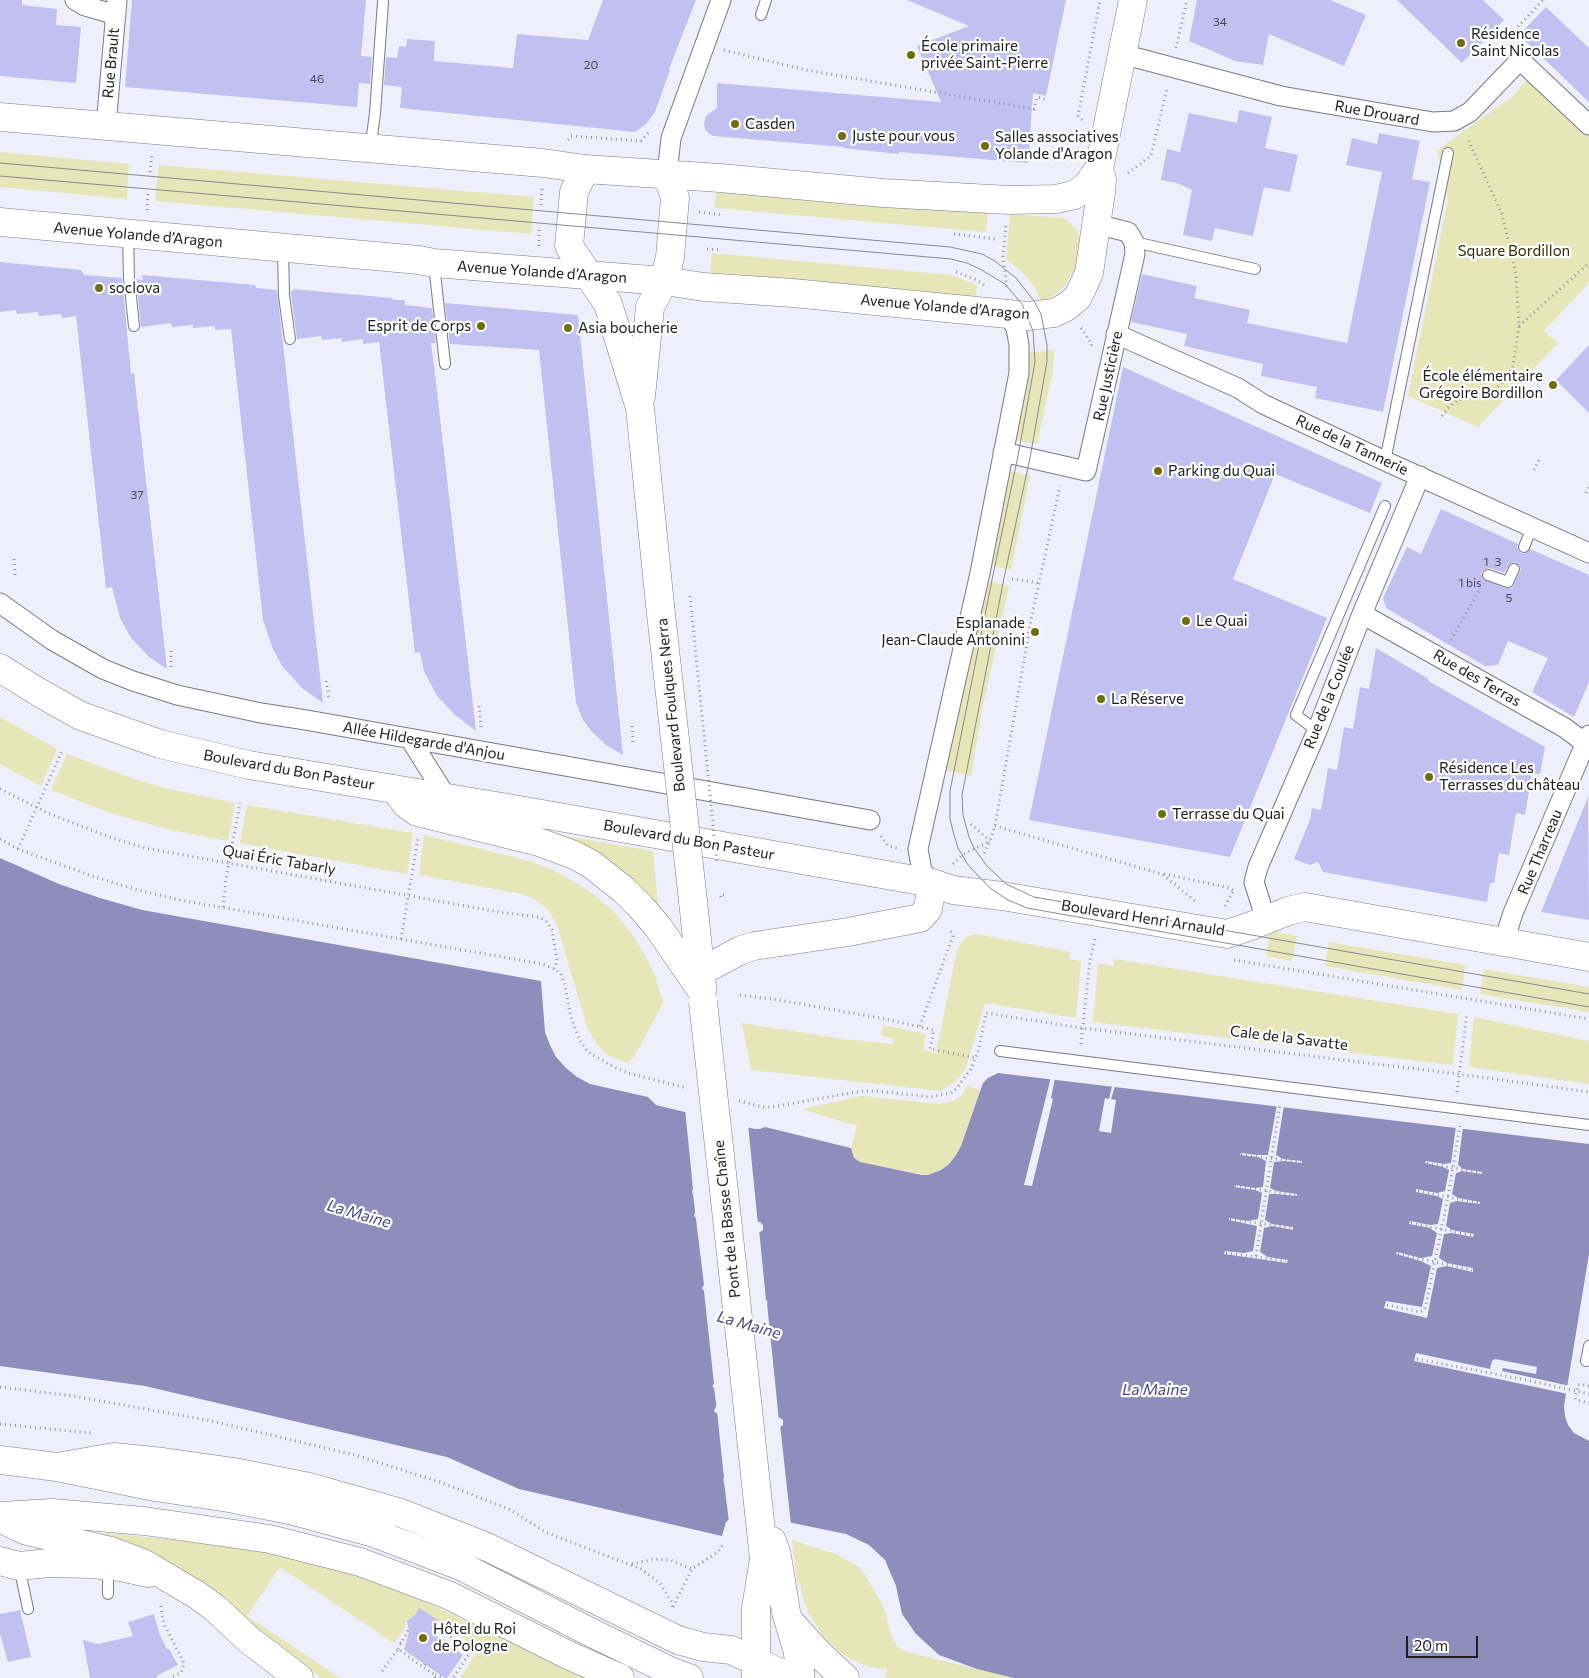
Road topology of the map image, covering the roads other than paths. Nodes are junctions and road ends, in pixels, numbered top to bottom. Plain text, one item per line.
1 (75, 0) edge
2 (721, 0) edge
3 (766, 0) edge
4 (1133, 0) edge
5 (383, 2) dead end
6 (116, 7) edge
7 (761, 15) dead end
8 (1122, 54) junction
9 (0, 117) edge
10 (1589, 125) edge
11 (106, 126) junction
12 (373, 149) junction
13 (1448, 153) dead end
14 (585, 169) junction
15 (667, 174) junction
16 (1100, 181) junction
17 (1056, 199) junction
18 (0, 222) edge
19 (1096, 226) junction
20 (128, 234) junction
21 (1134, 242) junction
22 (283, 248) junction
23 (434, 263) junction
24 (1255, 269) dead end
25 (589, 275) junction
26 (664, 281) junction
27 (1013, 319) junction
28 (134, 326) dead end
29 (1116, 334) junction
30 (290, 339) dead end
31 (445, 364) dead end
32 (640, 408) junction
33 (1002, 452) junction
34 (1385, 461) junction
35 (1420, 476) junction
36 (1385, 506) dead end
37 (1532, 527) junction
38 (1524, 546) dead end
39 (1589, 553) edge
40 (1514, 569) dead end
41 (1488, 575) road end
42 (0, 603) edge
43 (1362, 614) junction
44 (0, 668) edge
45 (1317, 731) junction
46 (410, 739) junction
47 (1588, 742) edge
48 (395, 789) junction
49 (447, 798) junction
50 (870, 820) dead end
51 (940, 876) junction
52 (1266, 920) junction
53 (1504, 941) junction
54 (1589, 957) edge
55 (702, 988) junction
56 (1000, 1051) dead end
57 (1589, 1125) edge
58 (1589, 1346) edge
59 (1586, 1361) dead end
60 (0, 1460) edge
61 (57, 1467) junction
62 (757, 1497) junction
63 (0, 1517) edge
64 (9, 1563) edge
65 (108, 1566) junction
66 (173, 1582) junction
67 (108, 1594) dead end
68 (28, 1609) dead end
69 (808, 1651) junction
70 (756, 1660) edge
71 (299, 1678) edge
72 (620, 1678) edge
73 (690, 1678) edge
74 (791, 1678) edge
75 (800, 1678) edge
76 (845, 1678) edge

1 - 6 street
2 - 15 street
3 - 7 lane
4 - 8 main road
5 - 12 lane
6 - 11 street, Rue Brault
8 - 10 street, Rue Drouard
8 - 16 main road
9 - 11 main road
11 - 12 main road
12 - 14 main road
13 - 34 lane
14 - 15 main road
14 - 25 main road
15 - 17 main road
15 - 26 main road
16 - 17 main road
16 - 19 main road
17 - 19 main road
18 - 20 main road, Avenue Yolande d’Aragon
19 - 21 street
19 - 27 main road, Avenue Yolande d’Aragon
20 - 22 main road, Avenue Yolande d’Aragon
20 - 28 lane
21 - 24 lane
21 - 29 street, Rue Justicière
22 - 23 main road, Avenue Yolande d’Aragon
22 - 30 lane
23 - 25 main road, Avenue Yolande d’Aragon
23 - 31 lane
25 - 26 main road, Avenue Yolande d’Aragon
25 - 32 main road, Boulevard Foulques Nerra
26 - 27 main road, Avenue Yolande d’Aragon
26 - 32 main road, Boulevard Foulques Nerra
27 - 33 street
29 - 33 street, Rue Justicière
29 - 34 street, Rue de la Tannerie
32 - 55 main road, Boulevard Foulques Nerra, bridge
33 - 51 street
34 - 35 street, Rue de la Tannerie
35 - 37 street, Rue de la Tannerie
35 - 43 street, Rue de la Coulée
36 - 45 lane
37 - 38 lane
37 - 39 street, Rue de la Tannerie
40 - 41 lane
42 - 46 street, Allée Hildegarde d'Anjou
43 - 45 street, Rue de la Coulée
43 - 47 street, Rue des Terras
44 - 48 main road, Boulevard du Bon Pasteur
45 - 52 street, Rue de la Coulée
46 - 49 street
46 - 50 street, Allée Hildegarde d'Anjou
47 - 53 street, Rue Tharreau
48 - 49 main road, Boulevard du Bon Pasteur
48 - 55 main road
49 - 51 main road, Boulevard du Bon Pasteur
51 - 52 main road, Boulevard Henri Arnauld
51 - 55 main road
52 - 53 main road, Boulevard Henri Arnauld
53 - 54 main road, Boulevard Henri Arnauld
55 - 62 main road, Pont de la Basse Chaîne, bridge
56 - 57 lane
58 - 59 lane
60 - 61 main road
61 - 70 main road
61 - 73 main road
62 - 69 main road, Pont de la Basse Chaîne
62 - 70 main road, Pont de la Basse Chaîne
63 - 66 main road
63 - 72 main road
64 - 65 main road
64 - 68 lane
65 - 66 main road
65 - 67 lane
66 - 71 main road
69 - 75 main road
69 - 76 main road
70 - 74 main road

